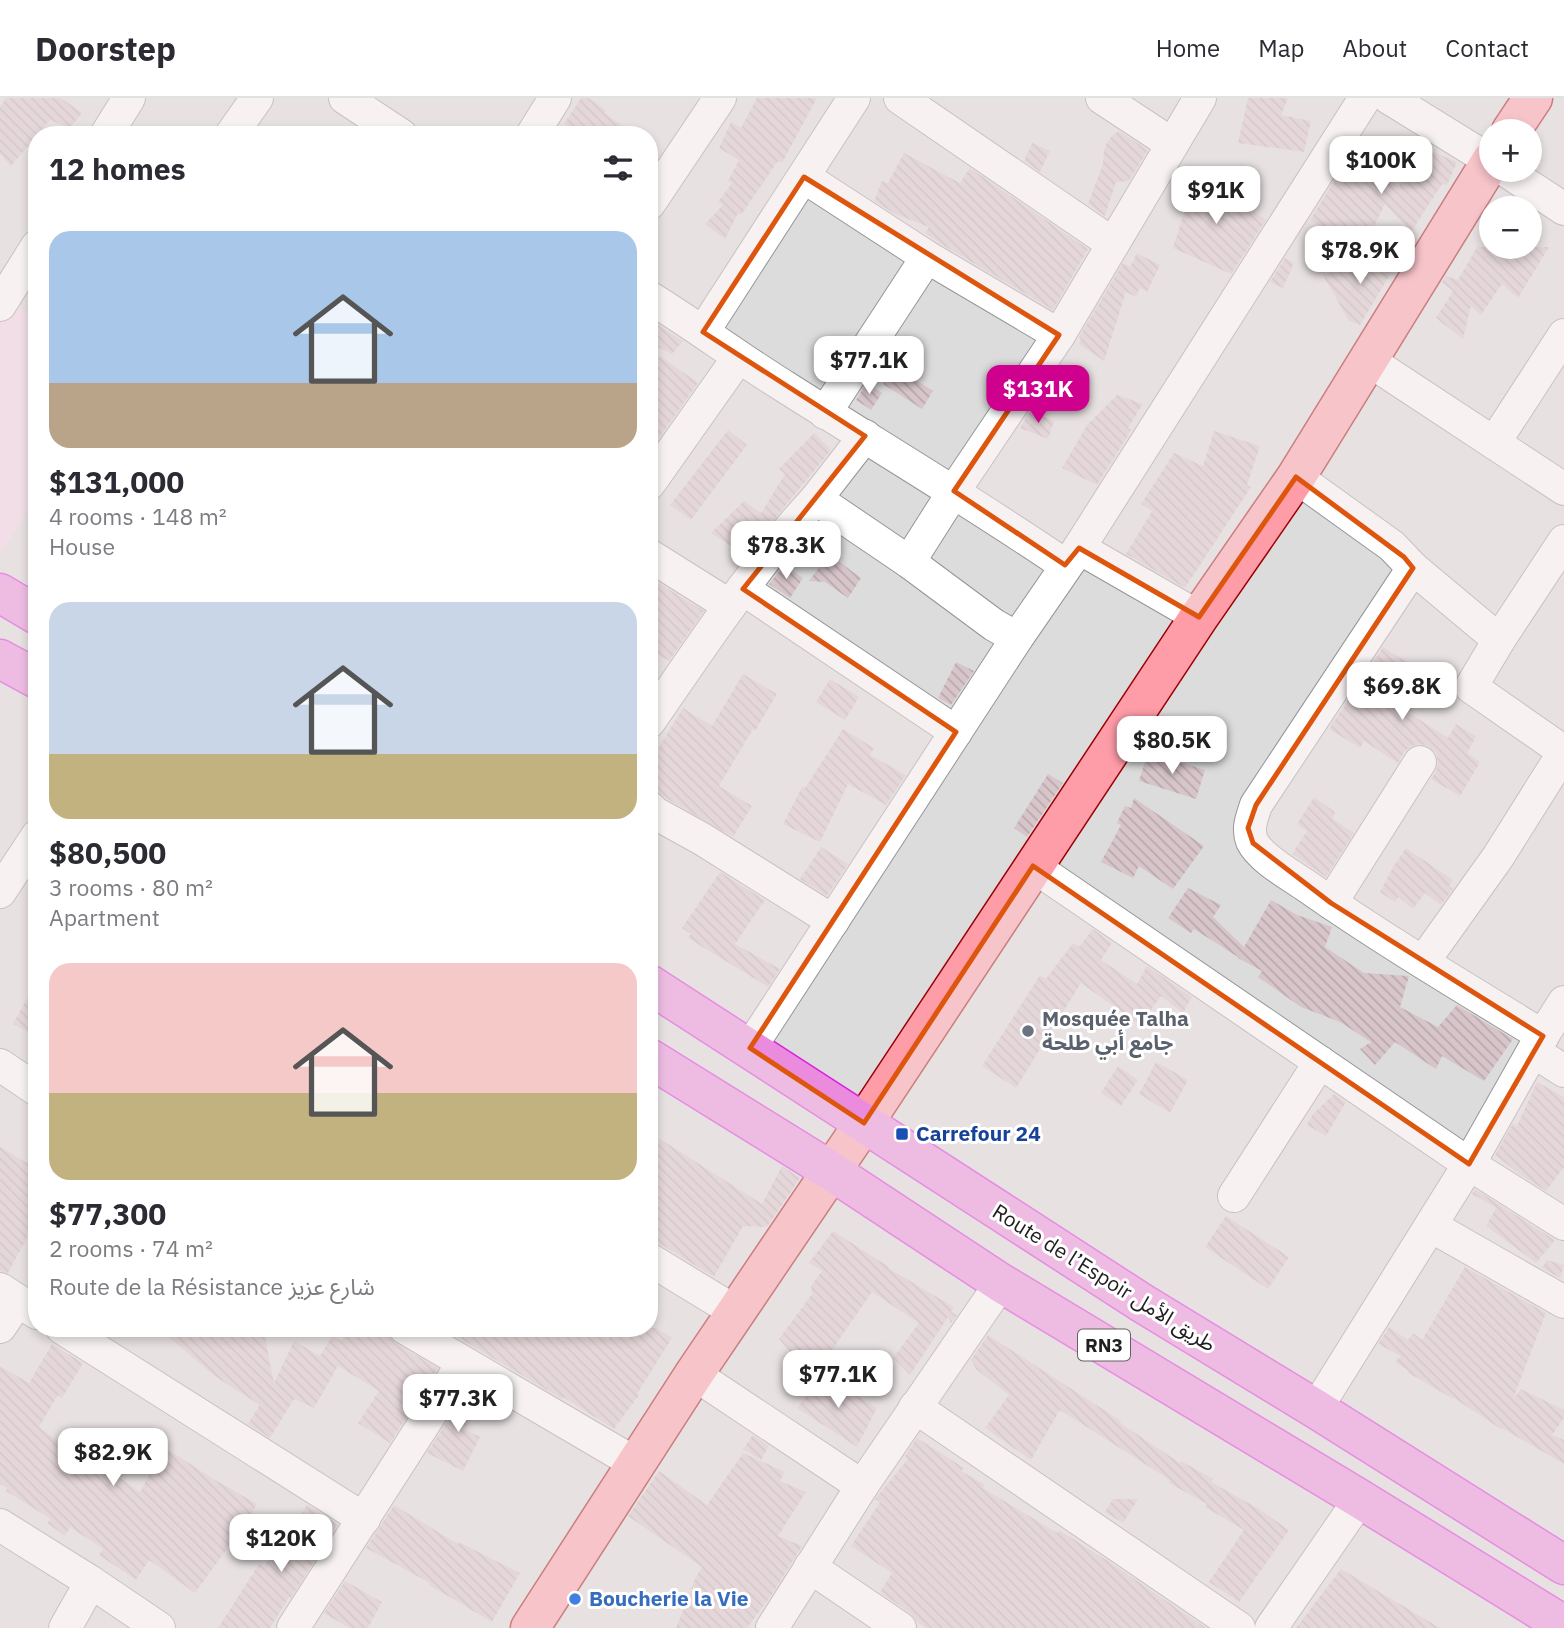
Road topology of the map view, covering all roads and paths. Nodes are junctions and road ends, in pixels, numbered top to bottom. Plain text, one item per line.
1 (129, 98) edge
2 (257, 98) edge
3 (345, 98) edge
4 (555, 98) edge
5 (720, 98) edge
6 (854, 98) edge
7 (900, 98) edge
8 (1102, 98) edge
9 (1200, 98) edge
10 (1365, 98) edge
11 (1389, 98) edge
12 (1533, 98) edge
13 (1519, 119) edge
14 (112, 126) edge
15 (237, 126) edge
16 (387, 126) edge
17 (537, 126) edge
18 (1171, 144) junction
19 (1479, 154) edge
20 (804, 177) junction
21 (1479, 180) edge
22 (1523, 182) edge
23 (658, 191) edge
24 (1564, 209) edge
25 (1113, 244) junction
26 (927, 257) junction
27 (28, 260) edge
28 (658, 303) edge
29 (0, 305) edge
30 (703, 332) junction
31 (1059, 335) junction
32 (1564, 335) edge
33 (738, 358) junction
34 (1368, 360) junction
35 (825, 413) junction
36 (865, 436) junction
37 (1494, 443) junction
38 (658, 471) edge
39 (1296, 477) junction
40 (1564, 489) edge
41 (954, 491) junction
42 (816, 499) junction
43 (1562, 548) edge
44 (1072, 557) junction
45 (658, 559) edge
46 (909, 562) junction
47 (1413, 568) junction
48 (0, 593) edge
49 (737, 598) junction
50 (28, 610) edge
51 (1199, 617) junction
52 (1017, 638) junction
53 (1499, 640) junction
54 (0, 659) edge
55 (28, 674) edge
56 (658, 709) edge
57 (956, 732) junction
58 (1564, 752) edge
59 (1420, 762) dead end
60 (658, 815) edge
61 (28, 856) edge
62 (1033, 866) junction
63 (0, 892) edge
64 (1331, 903) junction
65 (833, 920) junction
66 (1423, 962) junction
67 (658, 990) edge
68 (1564, 1002) edge
69 (1538, 1044) junction
70 (750, 1048) junction
71 (1320, 1062) junction
72 (658, 1064) edge
73 (0, 1065) edge
74 (1564, 1071) edge
75 (28, 1084) edge
76 (864, 1123) junction
77 (1469, 1164) junction
78 (831, 1171) junction
79 (1234, 1196) dead end
80 (1564, 1224) edge
81 (1431, 1226) junction
82 (658, 1264) edge
83 (1001, 1283) junction
84 (18, 1301) edge
85 (1564, 1303) edge
86 (736, 1312) junction
87 (0, 1326) edge
88 (76, 1337) edge
89 (420, 1337) edge
90 (463, 1363) junction
91 (694, 1374) junction
92 (915, 1407) junction
93 (1316, 1409) junction
94 (635, 1463) junction
95 (862, 1486) junction
96 (1360, 1499) junction
97 (364, 1519) junction
98 (0, 1525) edge
99 (1564, 1565) edge
100 (810, 1567) junction
101 (91, 1582) junction
102 (307, 1623) edge
103 (1564, 1625) edge
104 (534, 1626) edge
105 (65, 1628) edge
106 (159, 1628) edge
107 (772, 1628) edge
108 (900, 1628) edge
109 (1238, 1628) edge
110 (1272, 1628) edge

1 - 14 street
2 - 15 street
3 - 16 street
4 - 17 street
5 - 23 street
6 - 20 street
7 - 25 street
8 - 18 street
9 - 18 street
10 - 44 street
11 - 19 street
12 - 13 main road
18 - 25 street
20 - 26 street
20 - 30 street
21 - 34 main road
22 - 24 street
25 - 31 street
26 - 31 street
26 - 35 street
27 - 29 street
28 - 30 street
30 - 33 street
31 - 41 street
32 - 37 street
33 - 35 street
33 - 38 street
34 - 37 street
34 - 39 main road
35 - 36 street
36 - 41 street
36 - 42 street
37 - 40 street
39 - 47 street
39 - 51 main road
41 - 44 street
41 - 46 street
42 - 46 street
42 - 49 street
43 - 53 street
44 - 51 street
44 - 52 street
45 - 49 street
46 - 52 street
47 - 53 street
47 - 64 street
48 - 50 highway
49 - 56 street
49 - 57 street
51 - 62 main road
52 - 57 street
53 - 58 street
54 - 55 highway
57 - 65 street
58 - 66 street
59 - 64 street
60 - 65 street
61 - 63 street
62 - 71 street
62 - 76 main road
64 - 66 street
65 - 70 street
66 - 69 street
67 - 70 highway, Route de l’Espoir طريق الأمل / RN3
68 - 69 street
69 - 74 street
69 - 77 street
70 - 76 highway, Route de l’Espoir طريق الأمل / RN3
71 - 77 street
71 - 79 street
72 - 78 highway, RN3
73 - 75 street
76 - 78 main road
76 - 93 highway, Route de l’Espoir طريق الأمل / RN3
77 - 80 street
77 - 81 street
78 - 83 highway, RN3
78 - 86 main road
81 - 85 street
81 - 93 street
82 - 86 street
83 - 92 street
83 - 96 highway, RN3
84 - 87 street
86 - 91 main road
88 - 97 street
89 - 90 street
90 - 94 street
90 - 97 street
91 - 94 main road
91 - 95 street
92 - 95 street
92 - 109 street
93 - 99 highway, Route de l’Espoir طريق الأمل / RN3
94 - 104 main road
95 - 100 street
96 - 103 highway, RN3
96 - 110 street
97 - 102 street
98 - 101 street
100 - 107 street
100 - 108 street
101 - 105 street
101 - 106 street

